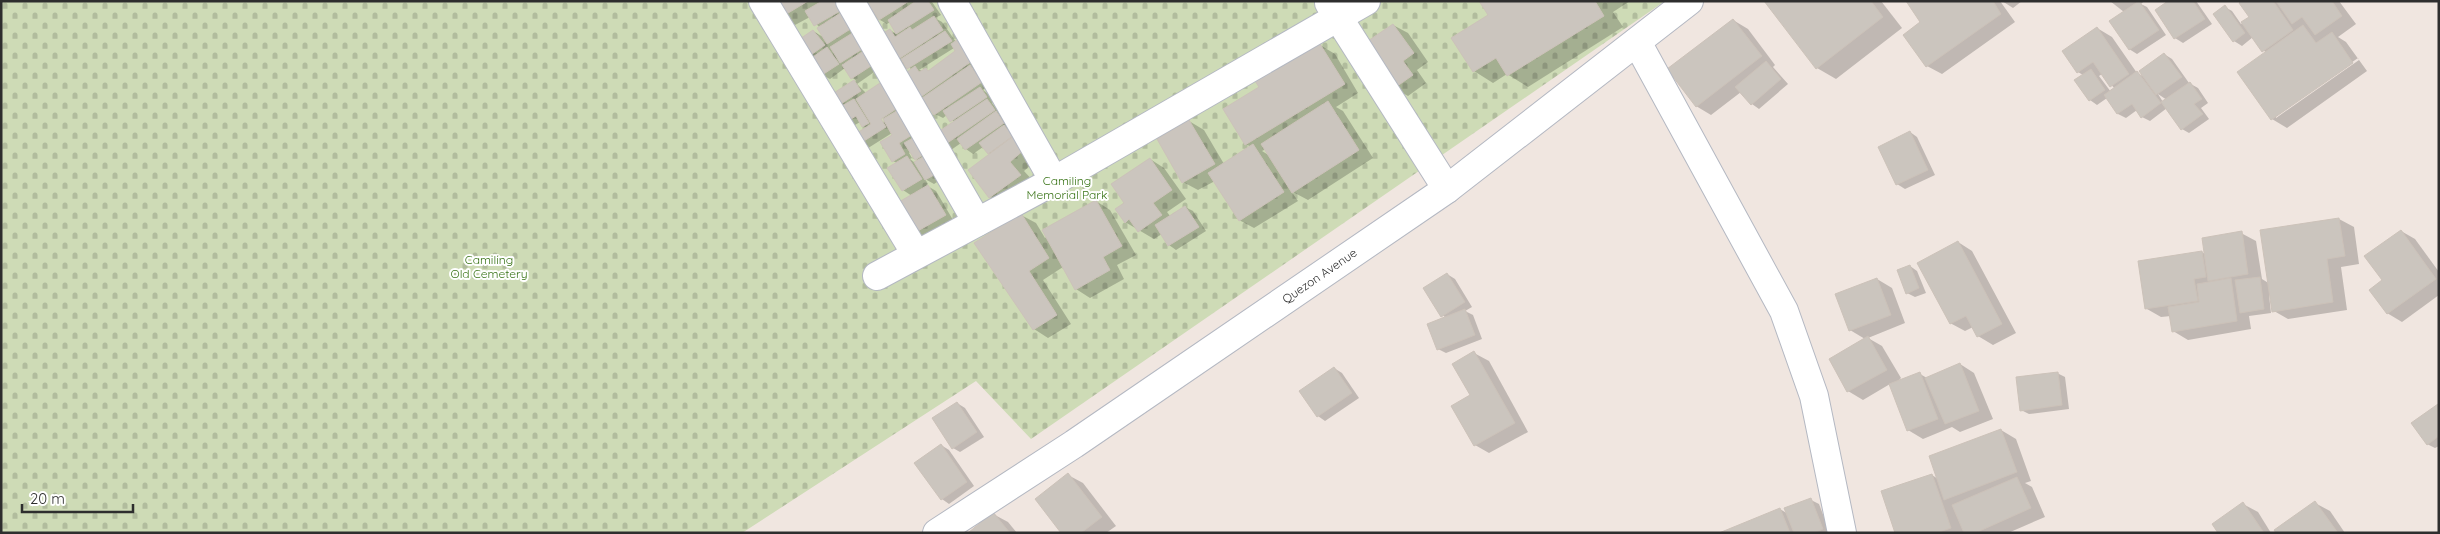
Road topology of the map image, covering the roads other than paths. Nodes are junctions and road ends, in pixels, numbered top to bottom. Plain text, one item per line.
1 (763, 1) edge
2 (850, 1) edge
3 (952, 1) edge
4 (1366, 1) edge
5 (1689, 1) edge
6 (1333, 9) edge
7 (1638, 42) junction
8 (1054, 181) junction
9 (1447, 189) junction
10 (977, 222) junction
11 (916, 254) junction
12 (877, 276) dead end
13 (937, 533) edge
14 (1842, 533) edge

1 - 11 street
2 - 10 street
3 - 8 street
4 - 6 street
5 - 7 street, Quezon Avenue
6 - 8 street
6 - 9 street
7 - 9 street, Quezon Avenue
7 - 14 street
8 - 10 street
9 - 13 street, Quezon Avenue
10 - 11 street
11 - 12 street

